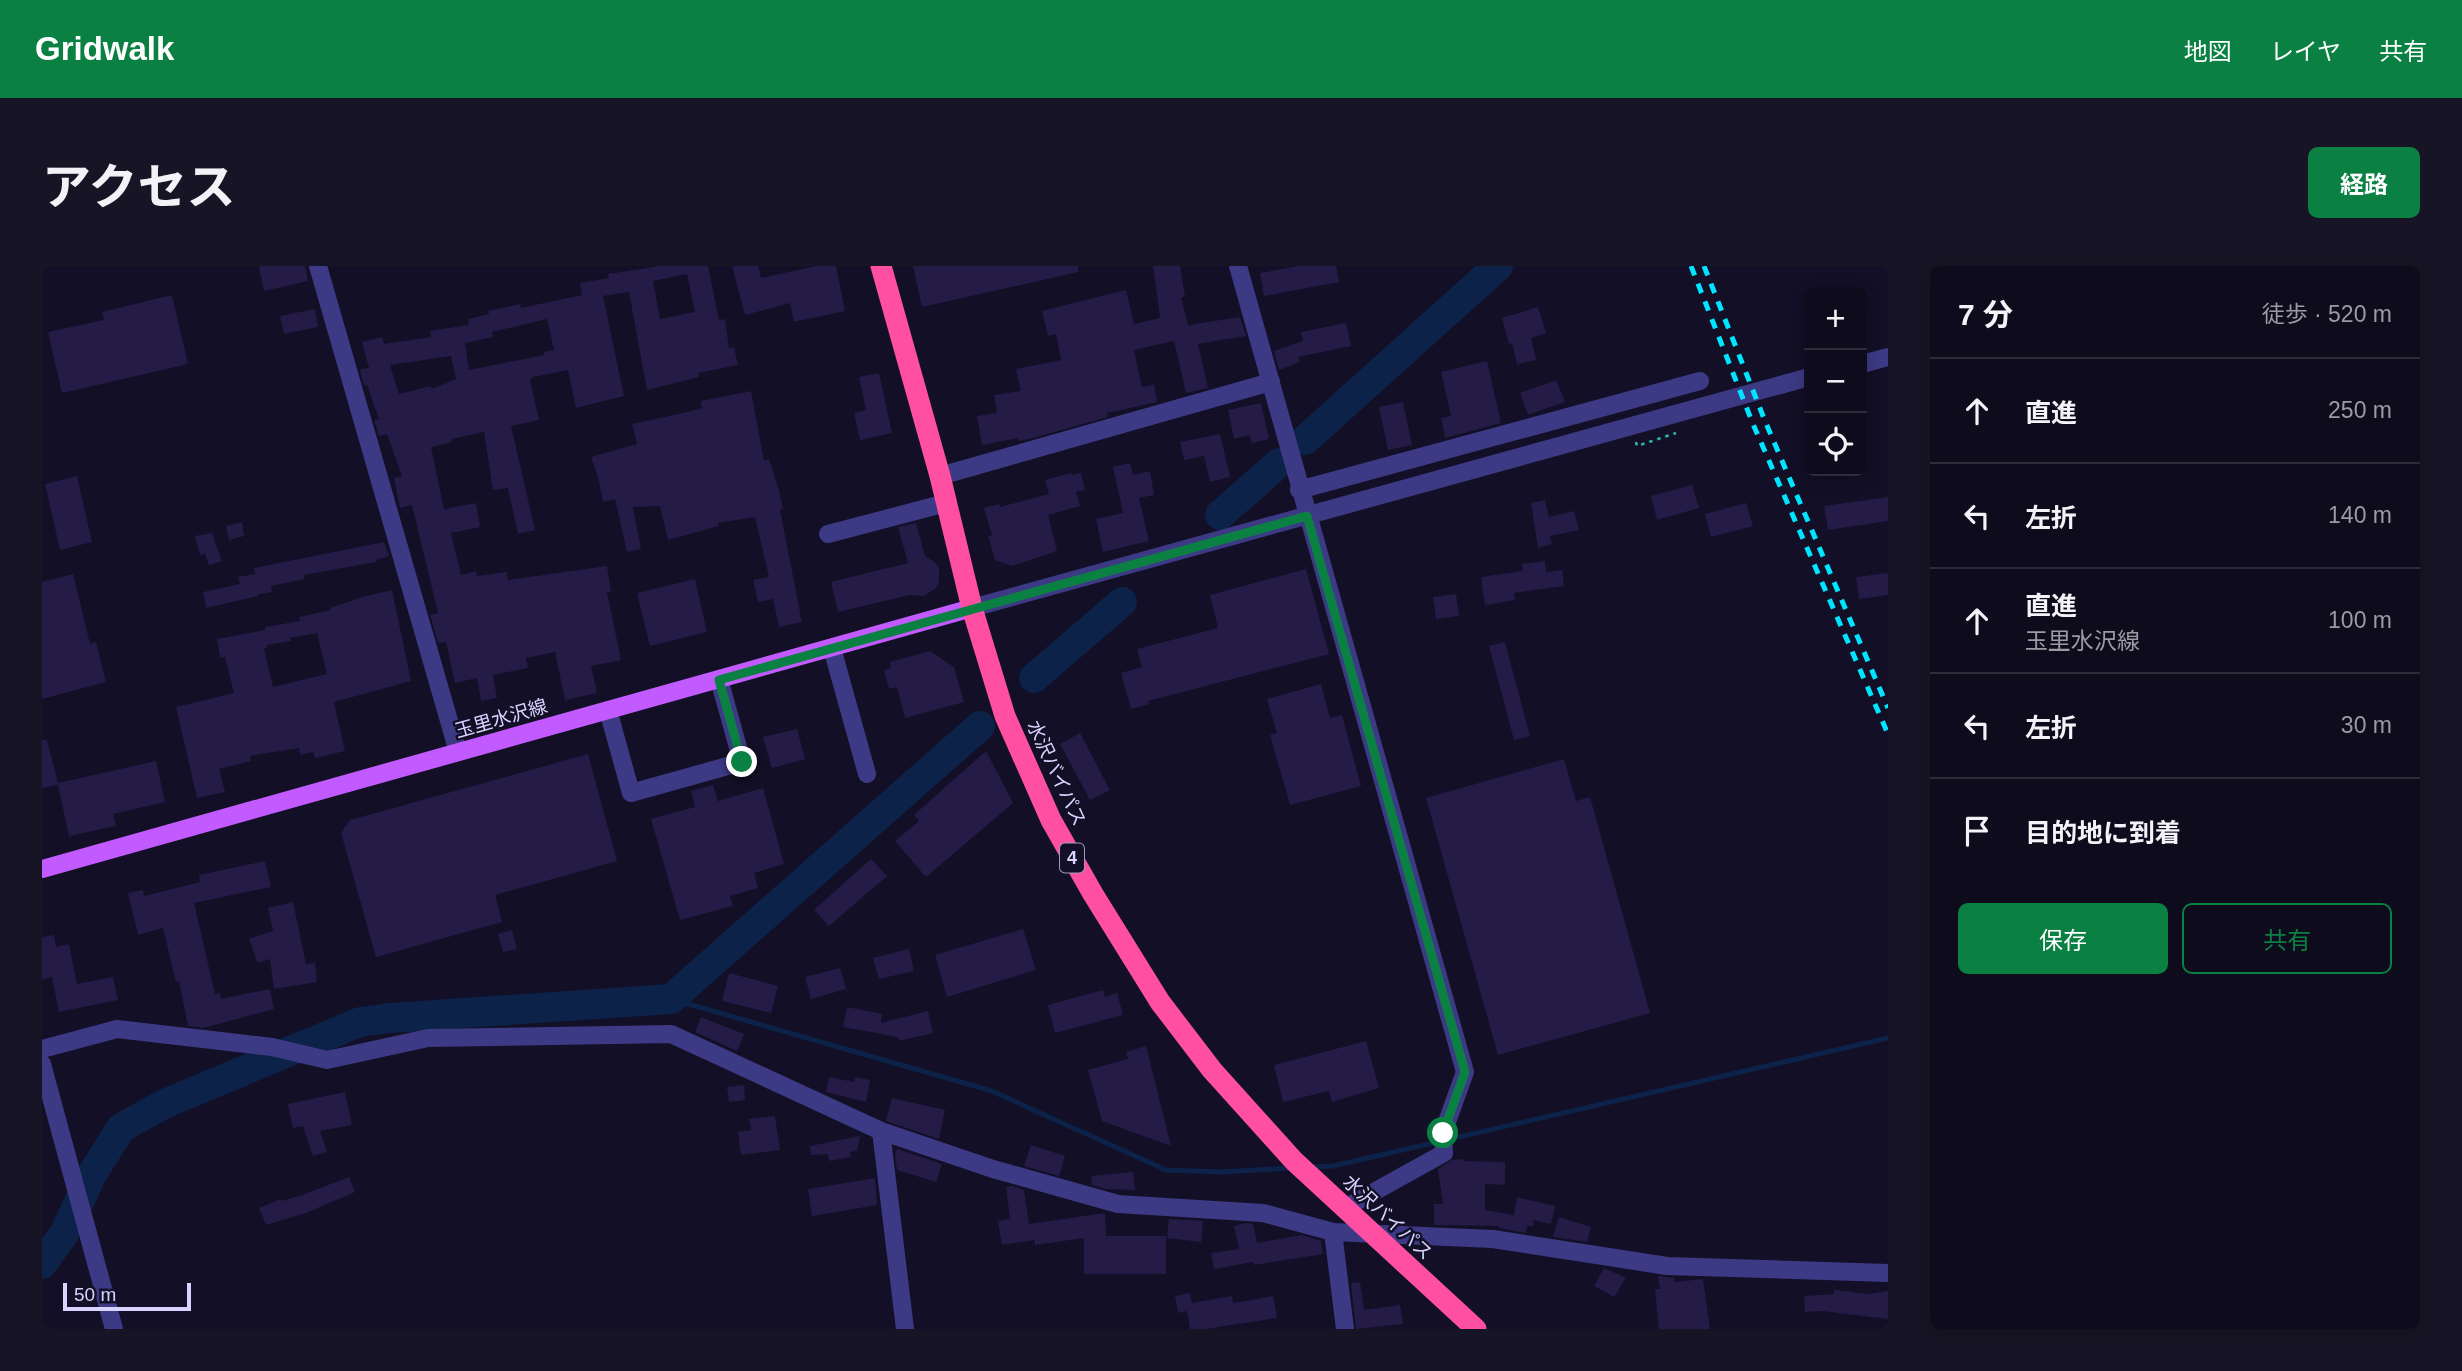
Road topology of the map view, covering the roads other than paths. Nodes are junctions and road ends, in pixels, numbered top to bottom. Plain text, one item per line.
1 (318, 266) edge
2 (881, 266) edge
3 (1238, 266) edge
4 (1888, 357) edge
5 (1867, 363) edge
6 (1804, 378) edge
7 (1700, 381) dead end
8 (1270, 382) junction
9 (940, 476) junction
10 (1300, 490) junction
11 (946, 503) junction
12 (1307, 516) junction
13 (828, 534) dead end
14 (972, 608) junction
15 (832, 648) junction
16 (719, 680) junction
17 (608, 710) junction
18 (458, 752) junction
19 (867, 775) dead end
20 (42, 869) edge
21 (42, 1049) edge
22 (42, 1064) edge
23 (881, 1131) junction
24 (1345, 1208) junction
25 (1333, 1232) junction
26 (1369, 1232) junction
27 (1888, 1273) edge
28 (114, 1329) edge
29 (905, 1329) edge
30 (1345, 1329) edge
31 (1476, 1329) edge

1 - 18 street
2 - 9 highway, 水沢バイパス / 4
3 - 8 street
4 - 5 street
6 - 12 street
7 - 10 street
8 - 9 street
8 - 10 street
9 - 11 highway, 水沢バイパス / 4
10 - 12 street
11 - 13 street
11 - 14 highway, 水沢バイパス / 4
12 - 14 street
12 - 24 street
14 - 15 main road, 玉里水沢線
14 - 24 highway, 水沢バイパス / 4
15 - 16 main road, 玉里水沢線
15 - 19 street
16 - 17 main road, 玉里水沢線
16 - 17 street
17 - 18 main road, 玉里水沢線
18 - 20 main road, 玉里水沢線
21 - 23 street
22 - 28 street
23 - 25 street
23 - 29 street
24 - 26 highway, 水沢バイパス / 4
25 - 26 street
25 - 30 street
26 - 27 street
26 - 31 highway, 水沢バイパス / 4

